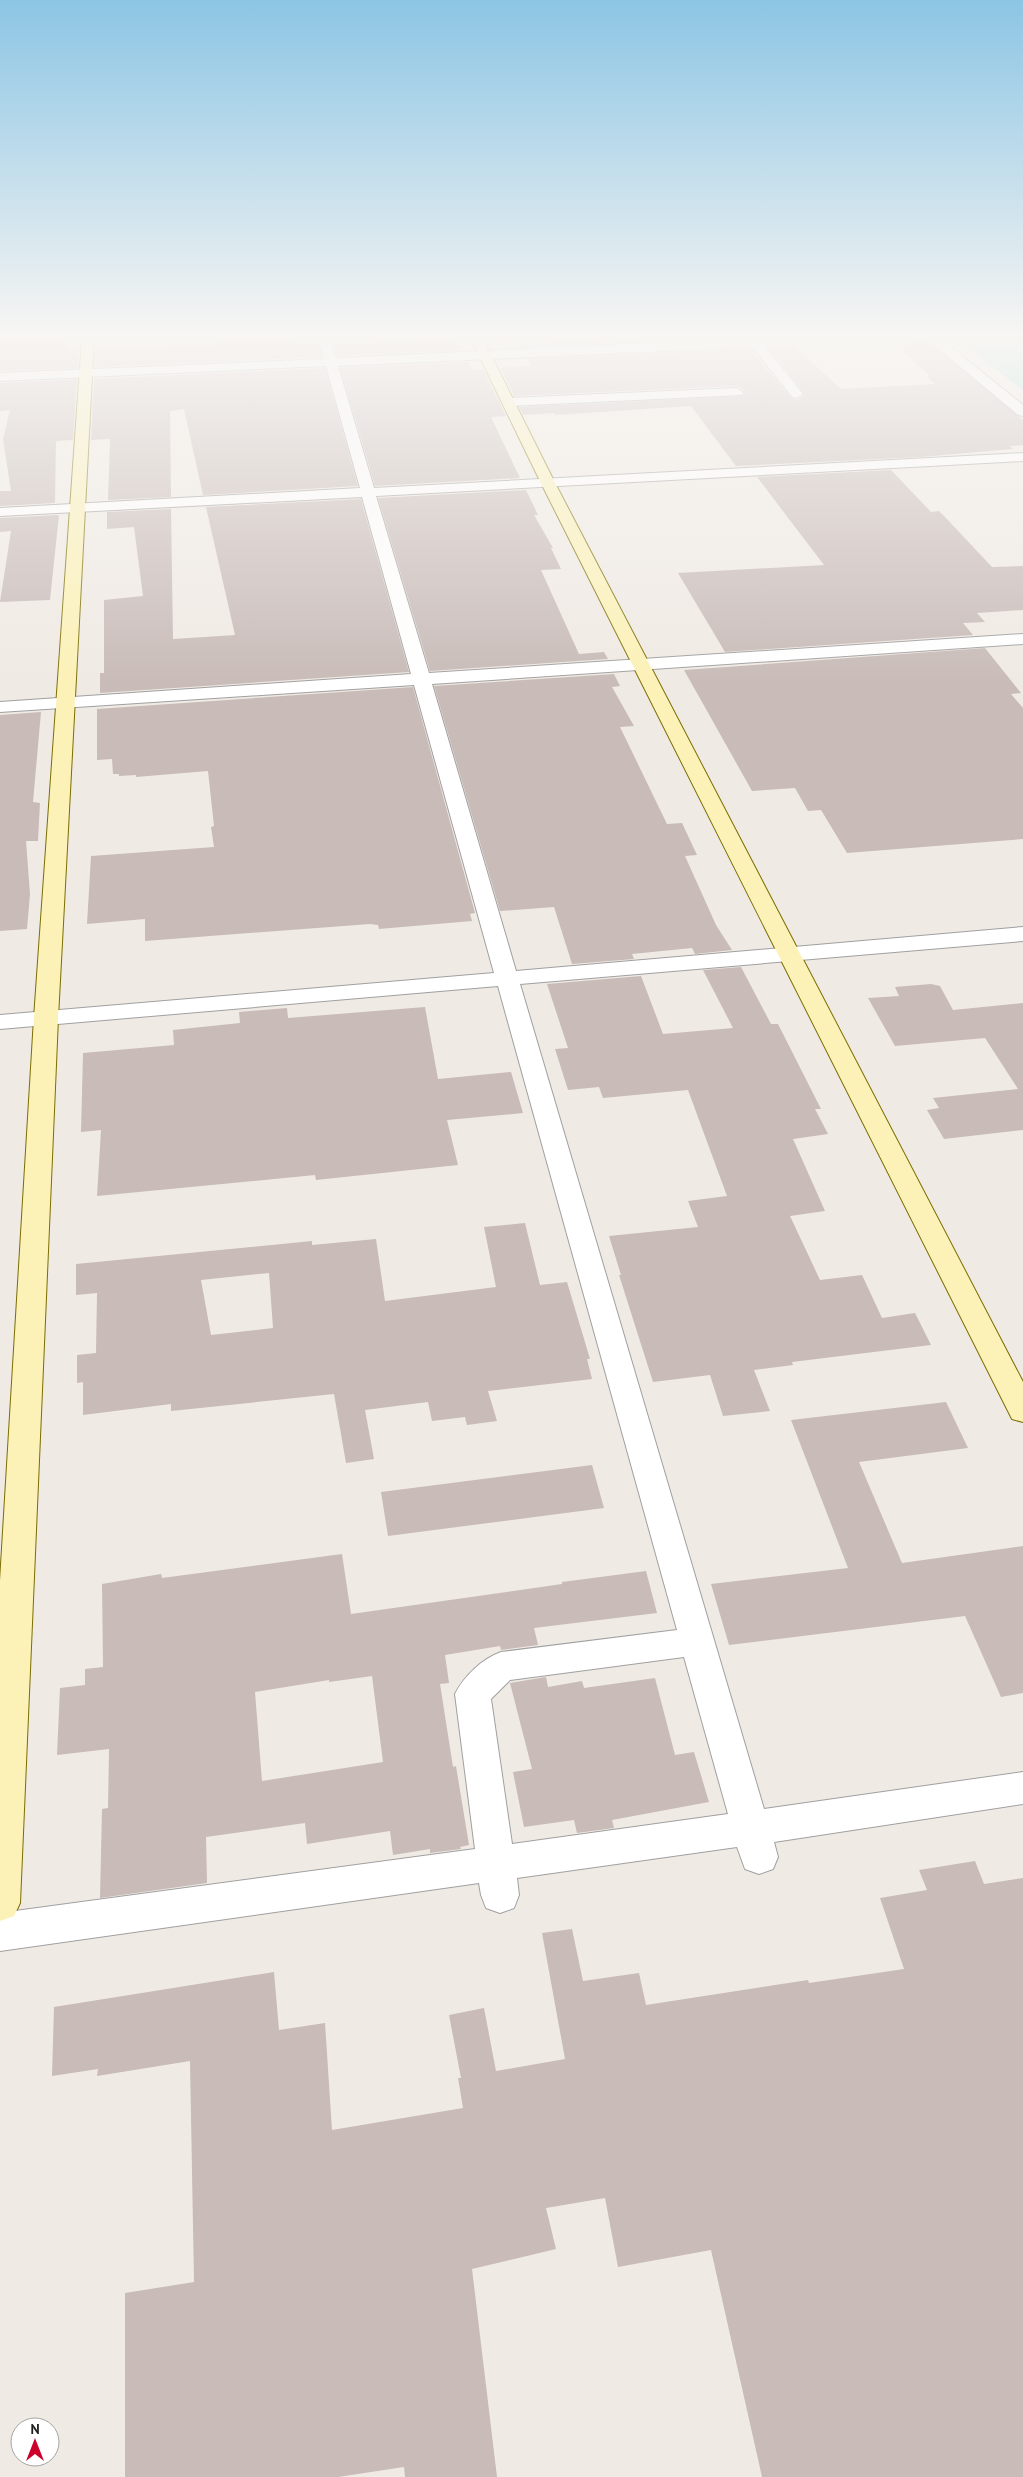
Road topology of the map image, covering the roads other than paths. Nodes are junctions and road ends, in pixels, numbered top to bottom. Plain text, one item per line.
1 (80, 455) edge
2 (357, 455) edge
3 (534, 455) edge
4 (1023, 457) edge
5 (548, 483) junction
6 (368, 492) junction
7 (77, 508) junction
8 (0, 512) edge
9 (1023, 639) edge
10 (642, 664) junction
11 (422, 679) junction
12 (65, 702) junction
13 (0, 707) edge
14 (1023, 934) edge
15 (788, 953) junction
16 (507, 979) junction
17 (46, 1018) junction
18 (0, 1022) edge
19 (1023, 1411) edge
20 (698, 1641) junction
21 (1023, 1788) edge
22 (755, 1843) junction
23 (498, 1879) junction
24 (0, 1904) edge
25 (0, 1932) edge

1 - 7 street
2 - 6 street
3 - 5 street
4 - 5 street
5 - 6 street
5 - 10 street
6 - 7 street
6 - 11 street
7 - 8 street
7 - 12 street
9 - 10 street
10 - 11 street
10 - 15 street
11 - 12 street
11 - 16 street
12 - 13 street
12 - 17 street
14 - 15 street
15 - 16 street
15 - 19 street
16 - 17 street
16 - 20 street
17 - 18 street
17 - 24 street
20 - 22 street
20 - 23 street
21 - 22 street
22 - 23 street
23 - 25 street

